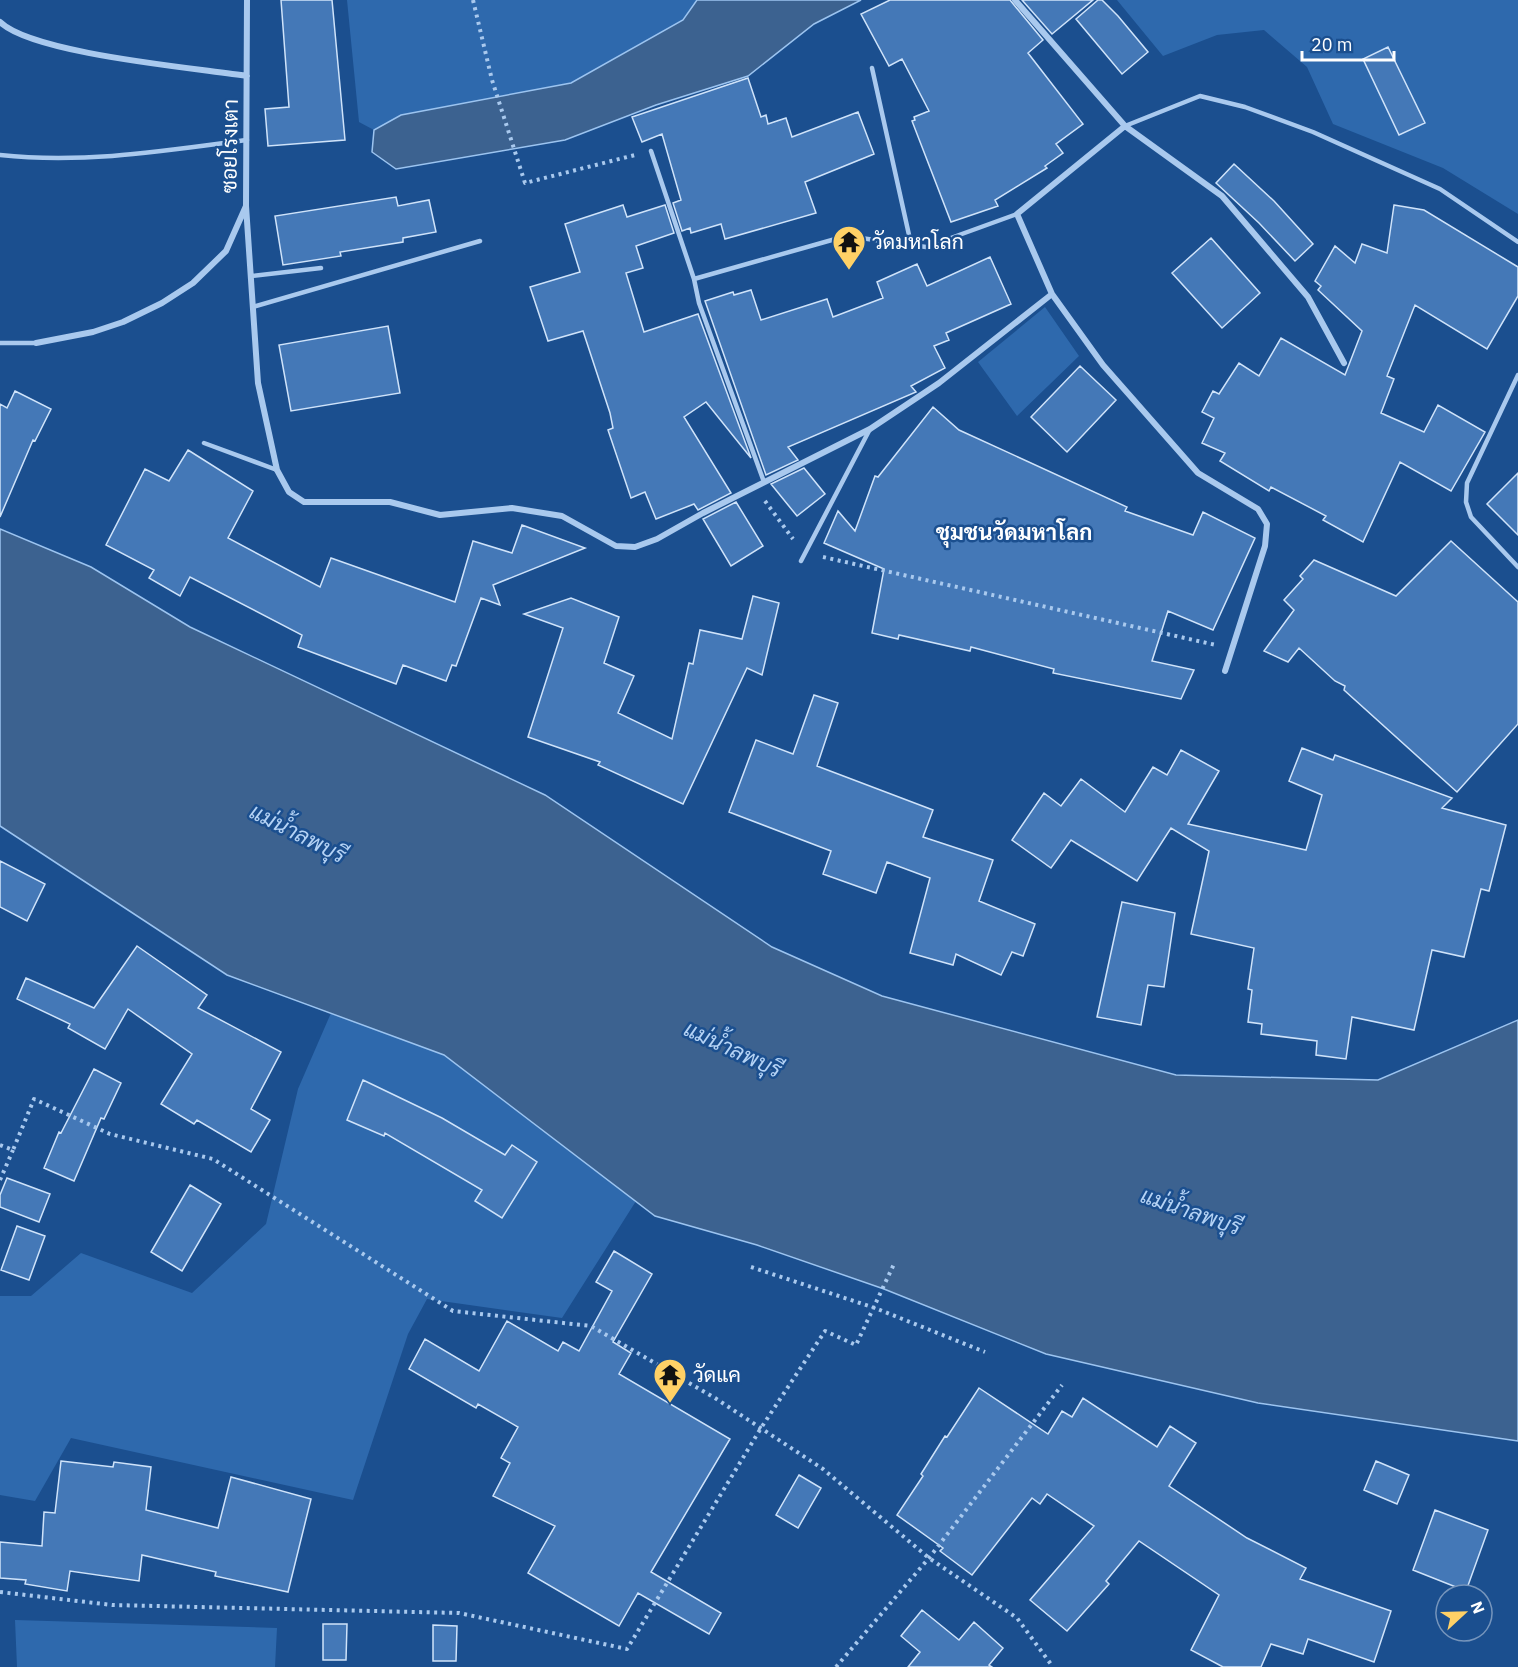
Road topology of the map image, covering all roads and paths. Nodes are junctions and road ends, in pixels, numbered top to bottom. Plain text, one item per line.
1 (247, 0) edge
2 (473, 0) edge
3 (1015, 0) edge
4 (0, 22) edge
5 (872, 69) dead end
6 (247, 76) junction
7 (1125, 126) junction
8 (247, 140) junction
9 (651, 151) joint
10 (0, 154) edge
11 (246, 206) junction
12 (1017, 214) junction
13 (480, 242) dead end
14 (1518, 242) edge
15 (911, 244) junction
16 (321, 268) dead end
17 (250, 276) junction
18 (694, 279) junction
19 (1052, 294) junction
20 (252, 307) junction
21 (36, 343) joint
22 (0, 344) edge
23 (1344, 363) dead end
24 (1518, 375) edge
25 (870, 429) junction
26 (204, 443) dead end
27 (277, 470) junction
28 (764, 482) junction
29 (754, 487) junction
30 (803, 553) junction
31 (801, 561) dead end
32 (1518, 567) edge
33 (1232, 648) junction
34 (1225, 671) dead end
35 (0, 1144) edge
36 (13, 1150) junction
37 (0, 1180) edge
38 (894, 1264) dead end
39 (751, 1267) dead end
40 (875, 1308) junction
41 (985, 1352) dead end
42 (1062, 1385) dead end
43 (761, 1428) junction
44 (929, 1558) junction
45 (0, 1593) edge
46 (836, 1667) edge
47 (1053, 1667) edge

1 - 6 street, ซอยโรงเตา
2 - 9 path
3 - 7 street
4 - 6 street
5 - 15 lane
6 - 8 street, ซอยโรงเตา
7 - 12 street
7 - 14 lane
7 - 23 street
8 - 10 lane
8 - 11 street, ซอยโรงเตา
9 - 18 lane
11 - 17 street
11 - 21 street, ซอยโรงเตา
12 - 15 lane
12 - 19 street
13 - 20 lane
15 - 18 lane
16 - 17 lane
17 - 20 street
18 - 28 lane
19 - 25 street
19 - 33 street
20 - 27 street
21 - 22 lane
24 - 32 lane
25 - 28 street
25 - 30 lane
26 - 27 lane
27 - 29 street
28 - 29 street
29 - 30 path
30 - 31 lane
30 - 33 path
33 - 34 street
35 - 36 path
36 - 37 path
36 - 43 path
38 - 40 path
39 - 40 path
40 - 41 path
40 - 43 path
42 - 44 path
43 - 44 path
43 - 45 path
44 - 46 path
44 - 47 path

